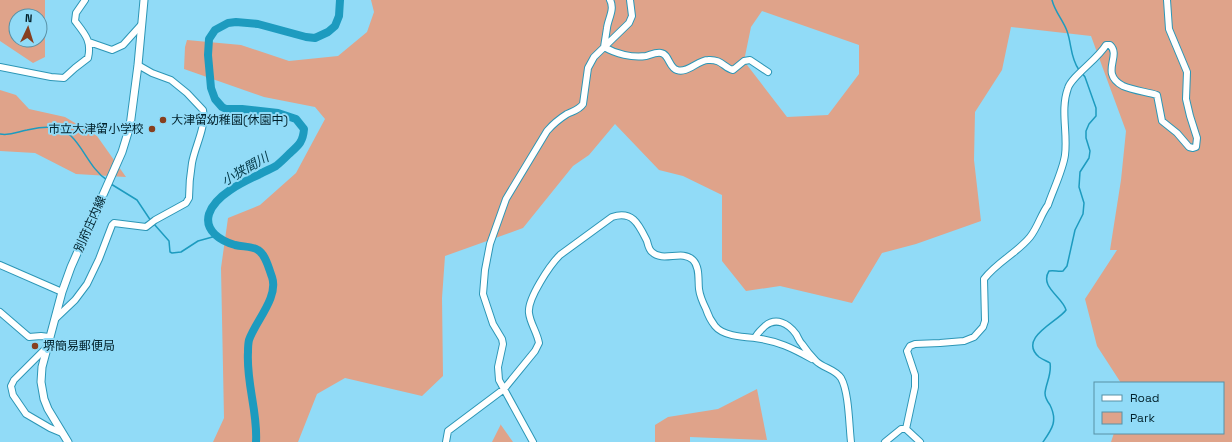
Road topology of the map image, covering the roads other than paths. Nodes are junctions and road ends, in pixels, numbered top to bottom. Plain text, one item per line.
1 (85, 0) edge
2 (144, 0) edge
3 (610, 0) edge
4 (630, 0) edge
5 (1167, 0) edge
6 (141, 25) junction
7 (89, 42) junction
8 (604, 47) junction
9 (138, 65) junction
10 (0, 67) edge
11 (768, 72) dead end
12 (0, 265) edge
13 (62, 292) junction
14 (0, 312) edge
15 (55, 319) junction
16 (49, 338) junction
17 (755, 338) junction
18 (47, 346) junction
19 (817, 362) junction
20 (504, 389) junction
21 (906, 429) junction
22 (62, 434) junction
23 (68, 442) edge
24 (446, 442) edge
25 (533, 442) edge
26 (851, 442) edge
27 (885, 442) edge
28 (920, 442) edge

1 - 7 street
2 - 6 main road, 別府庄内線
3 - 8 street
4 - 8 street
5 - 21 street
6 - 7 street
6 - 9 main road, 別府庄内線
7 - 10 street
8 - 11 street
8 - 20 street
9 - 13 main road, 別府庄内線
9 - 15 street
12 - 13 street
13 - 15 main road, 別府庄内線
14 - 16 street
15 - 16 main road, 別府庄内線
16 - 18 main road, 別府庄内線
17 - 19 street
17 - 19 street
17 - 20 street
18 - 22 main road, 別府庄内線
18 - 22 street
19 - 26 street
20 - 24 street
20 - 25 street
21 - 27 street
21 - 28 street
22 - 23 main road, 別府庄内線

